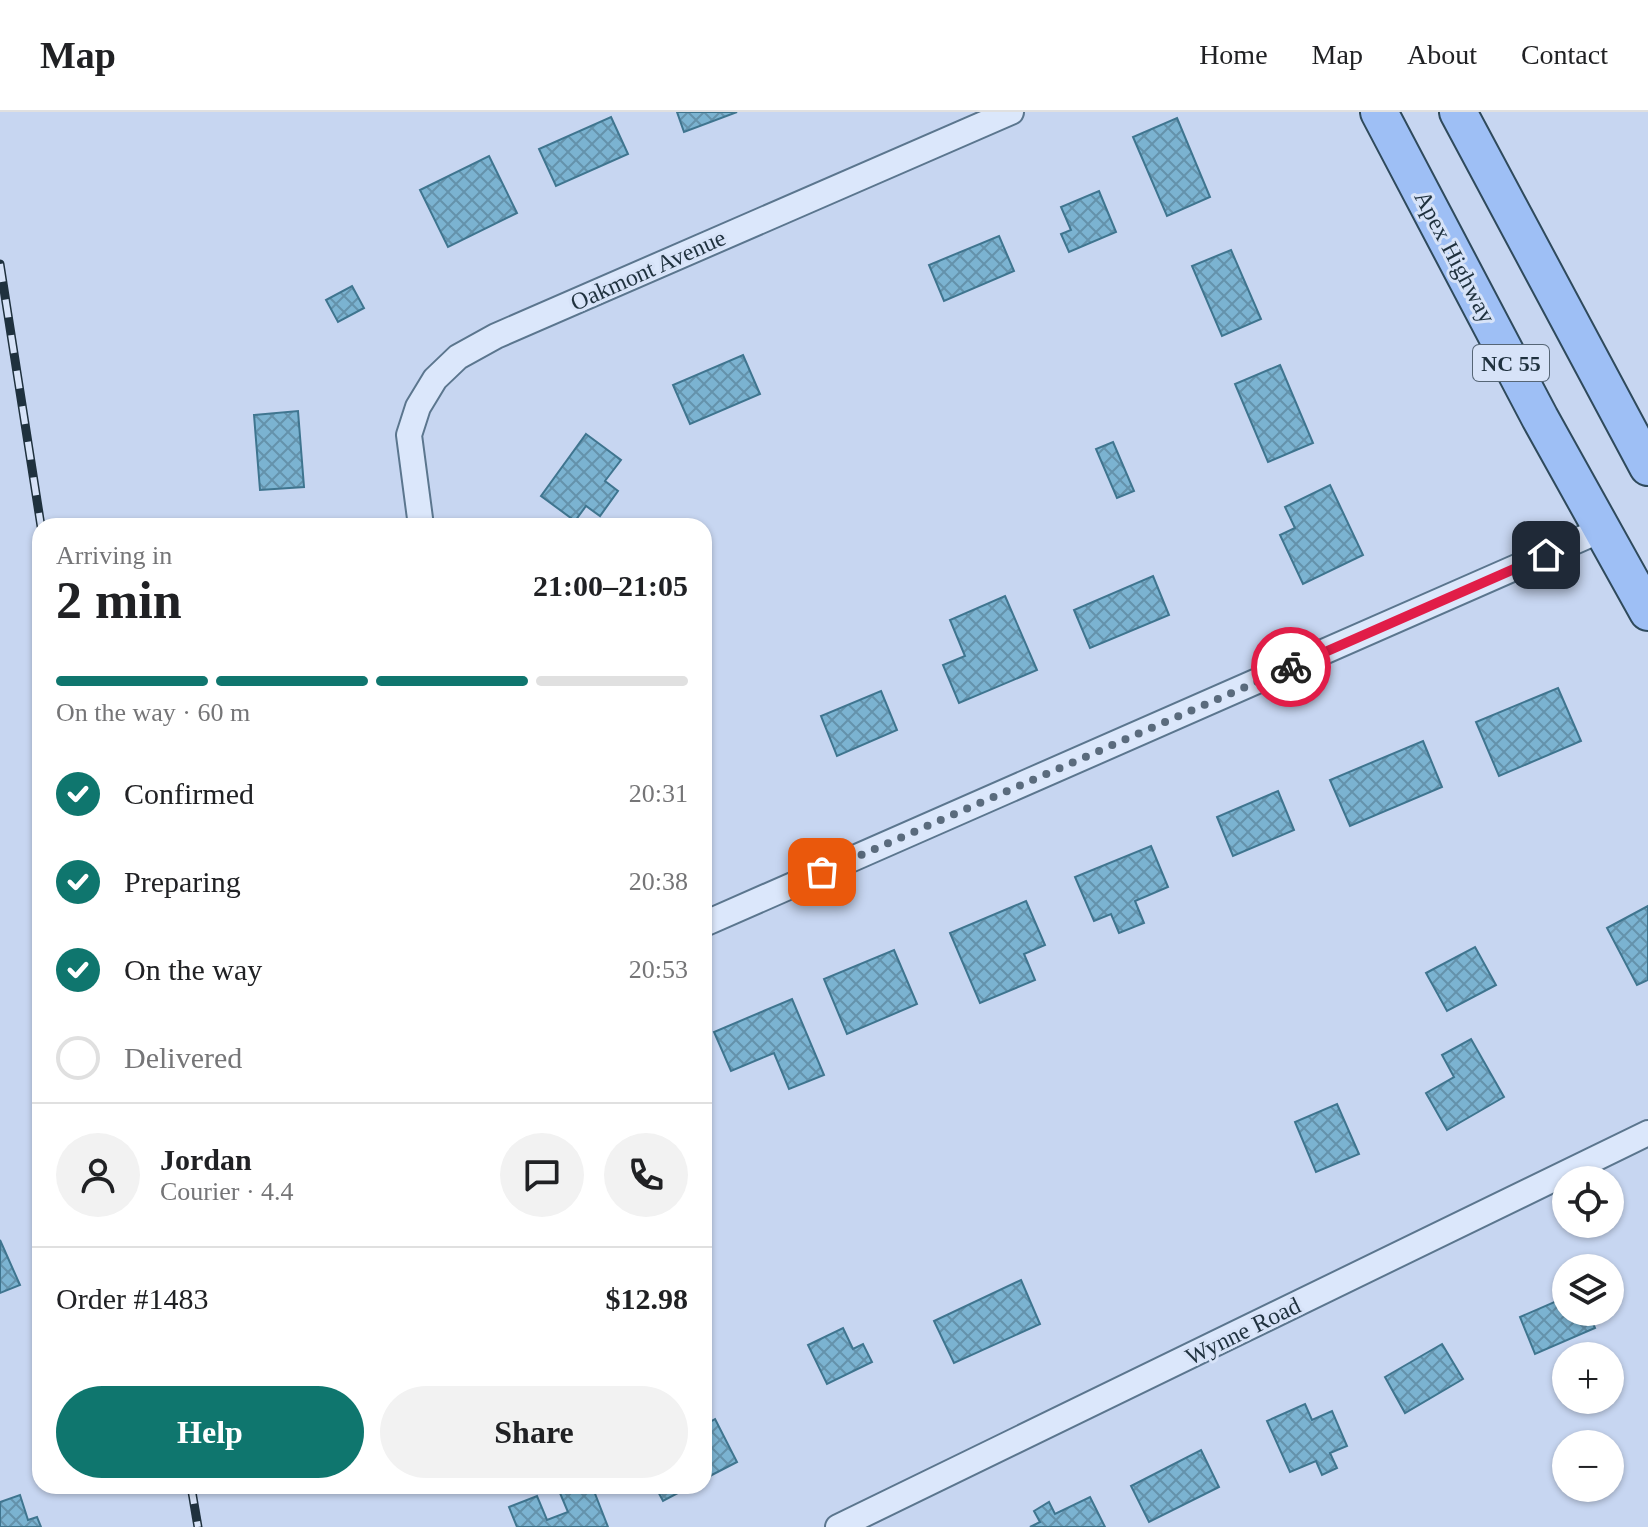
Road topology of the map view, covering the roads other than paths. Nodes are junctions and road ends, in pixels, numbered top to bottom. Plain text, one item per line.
1 (1011, 112) edge
2 (1379, 112) edge
3 (1458, 112) edge
4 (1648, 467) edge
5 (420, 518) edge
6 (1601, 530) junction
7 (1648, 612) edge
8 (712, 920) edge
9 (1648, 1133) edge
10 (838, 1527) edge

1 - 5 street, Oakmont Avenue
2 - 6 main road, Apex Highway / NC 55
3 - 4 main road, NC 55
6 - 7 main road, Apex Highway / NC 55
6 - 8 street
9 - 10 street, Wynne Road

